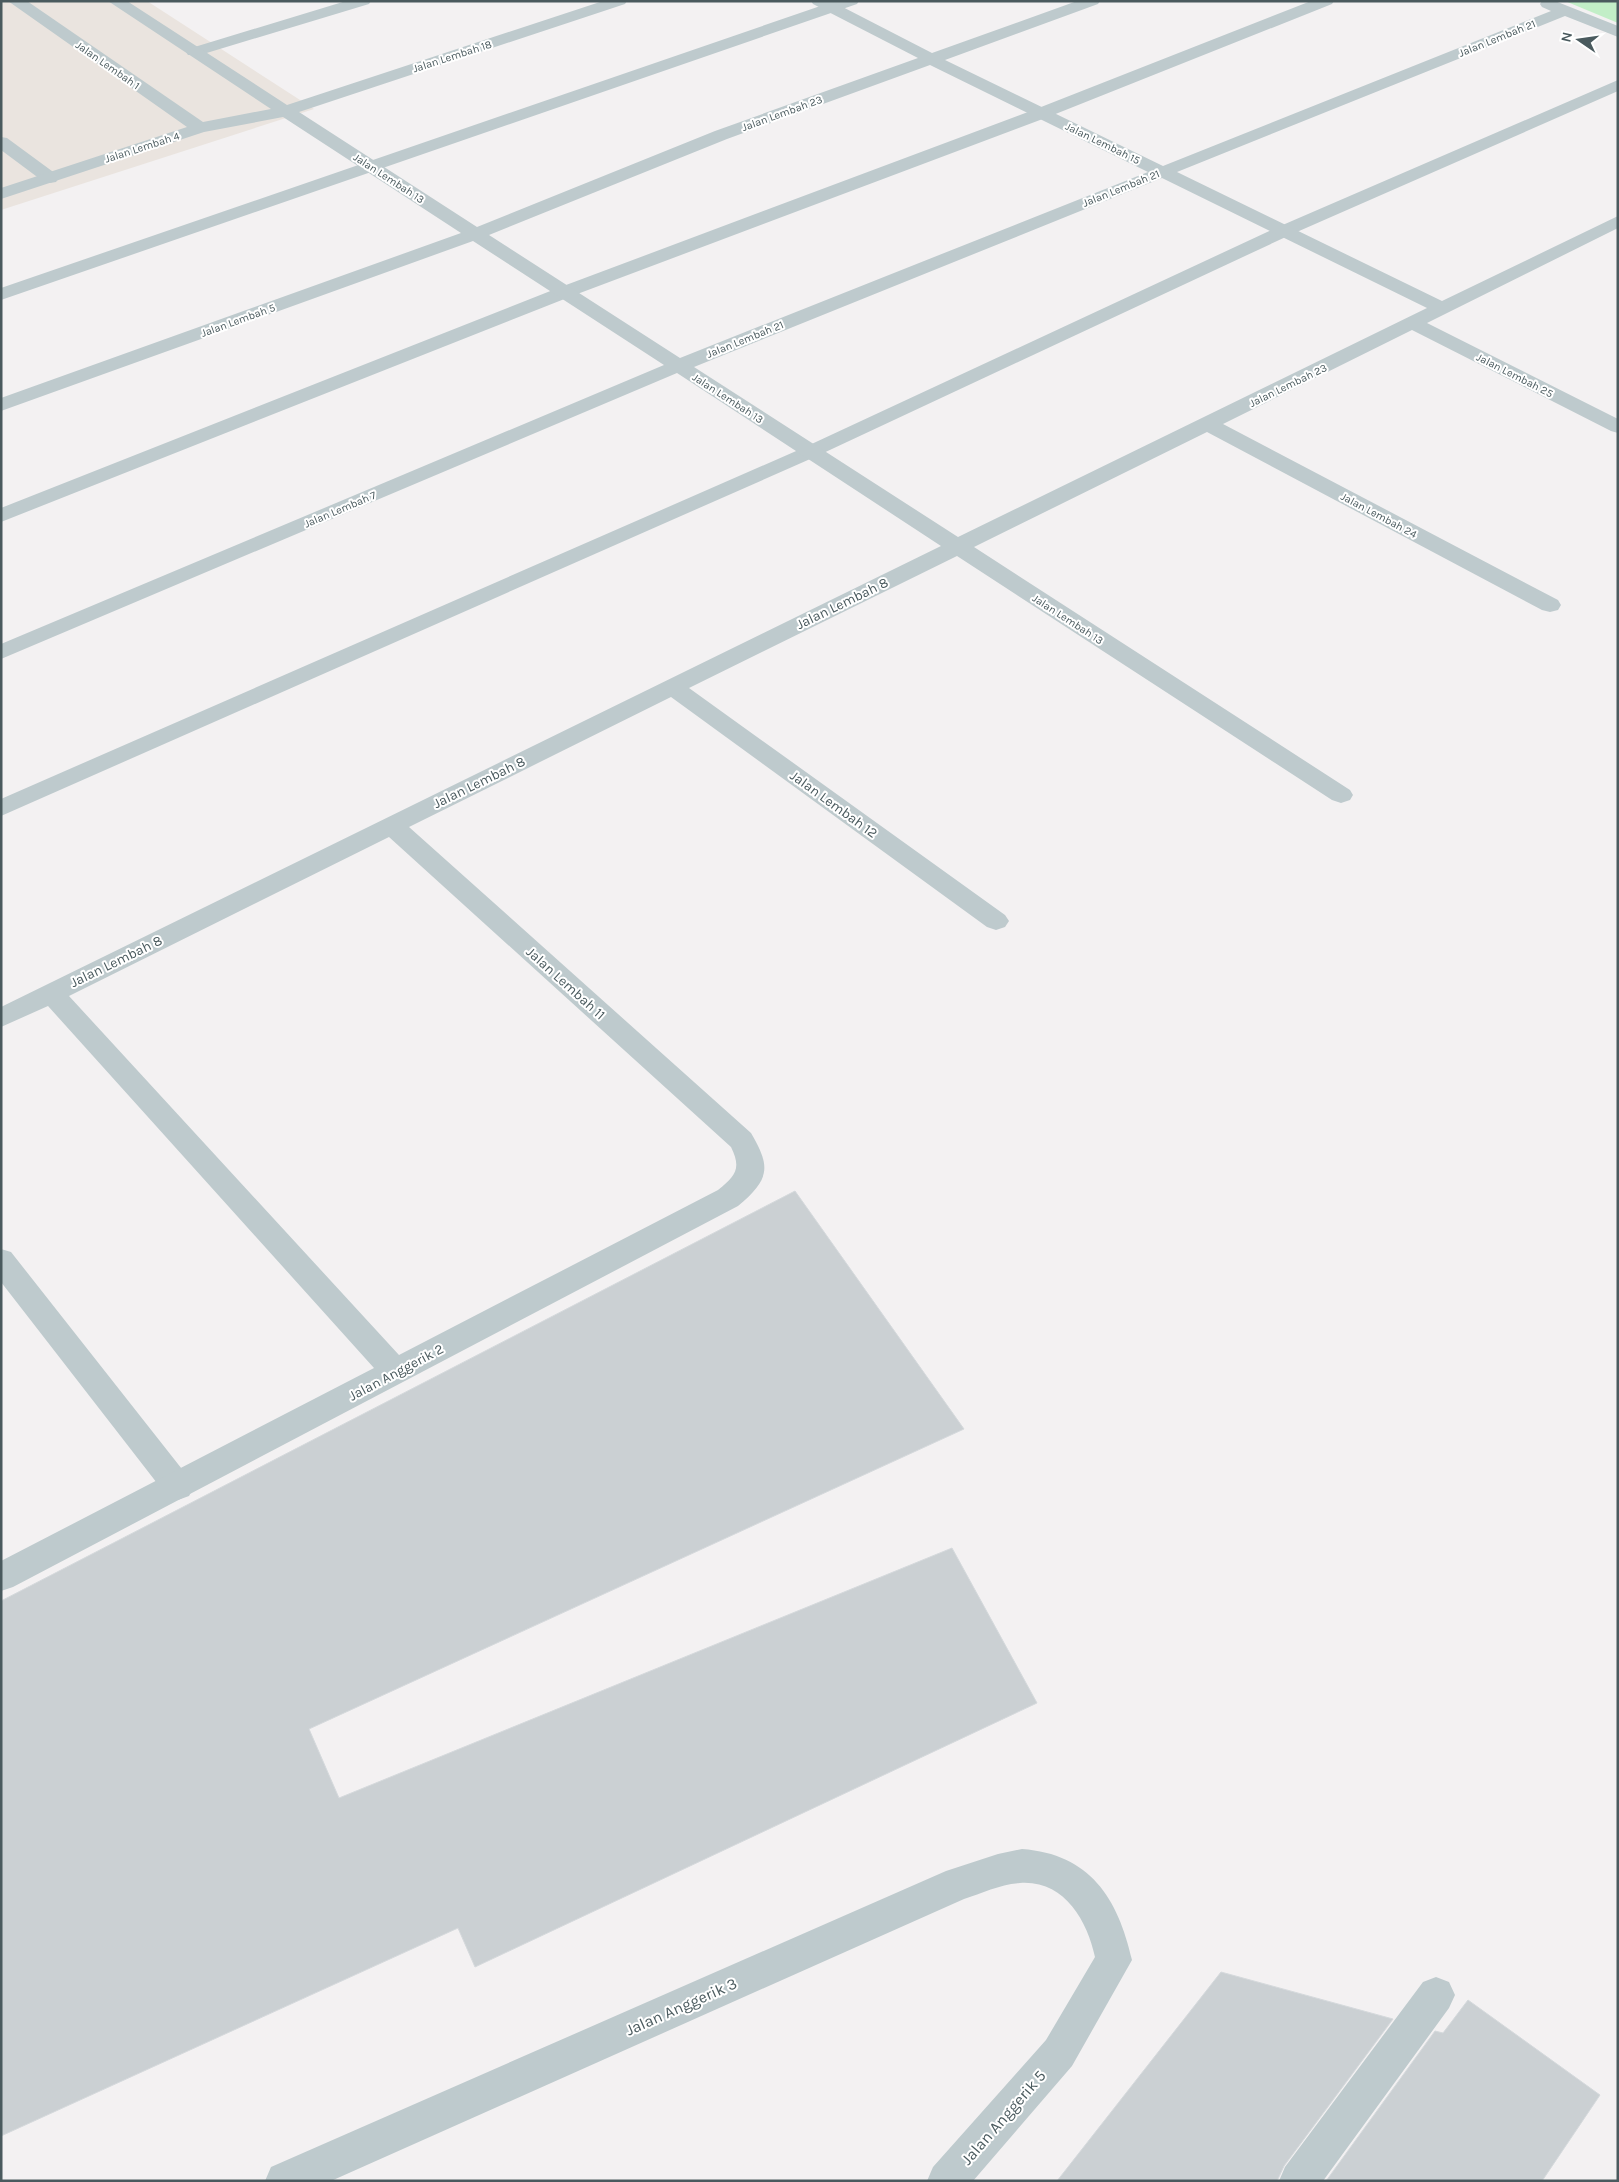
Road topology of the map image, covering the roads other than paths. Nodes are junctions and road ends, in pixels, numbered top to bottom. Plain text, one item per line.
1 (16, 1) edge
2 (363, 1) edge
3 (619, 1) edge
4 (851, 1) edge
5 (1092, 1) edge
6 (1326, 1) edge
7 (1542, 1) edge
8 (127, 3) edge
9 (825, 4) edge
10 (1565, 11) junction
11 (1618, 32) edge
12 (194, 52) junction
13 (932, 60) junction
14 (1618, 85) edge
15 (285, 111) junction
16 (1042, 113) junction
17 (200, 128) junction
18 (1, 142) edge
19 (372, 167) junction
20 (1162, 172) junction
21 (50, 178) junction
22 (1, 194) edge
23 (1618, 222) edge
24 (1284, 231) junction
25 (1594, 233) junction
26 (476, 234) junction
27 (1618, 244) edge
28 (565, 292) junction
29 (1, 294) edge
30 (1442, 308) junction
31 (1413, 323) junction
32 (678, 366) junction
33 (1, 405) edge
34 (1208, 424) junction
35 (1618, 427) edge
36 (810, 452) junction
37 (1, 516) edge
38 (957, 547) junction
39 (1550, 605) dead end
40 (1, 652) edge
41 (672, 687) junction
42 (1341, 796) dead end
43 (1, 808) edge
44 (392, 826) junction
45 (996, 921) dead end
46 (51, 993) junction
47 (1, 1018) edge
48 (741, 1140) joint
49 (1, 1260) edge
50 (396, 1372) junction
51 (178, 1487) junction
52 (1, 1578) edge
53 (1079, 1886) joint
54 (1436, 1995) dead end
55 (285, 2181) edge
56 (948, 2181) edge
57 (1299, 2181) edge

1 - 17 street, Jalan Lembah 1
2 - 12 street
3 - 15 street, Jalan Lembah 18
4 - 9 street
5 - 13 street, Jalan Lembah 23
6 - 16 street
7 - 10 street
8 - 12 street, Jalan Lembah 13
9 - 13 street, Jalan Lembah 15
9 - 19 street
10 - 11 street
10 - 20 street, Jalan Lembah 21
12 - 15 street, Jalan Lembah 13
13 - 16 street, Jalan Lembah 15
13 - 26 street, Jalan Lembah 23
14 - 24 street
15 - 17 street, Jalan Lembah 4
15 - 19 street, Jalan Lembah 13
16 - 20 street, Jalan Lembah 15
16 - 28 street
17 - 21 street, Jalan Lembah 4
18 - 21 street
19 - 26 street, Jalan Lembah 13
19 - 29 street
20 - 24 street, Jalan Lembah 15
20 - 32 street, Jalan Lembah 21
21 - 22 street, Jalan Lembah 4
23 - 25 street, Jalan Lembah 23
24 - 30 street, Jalan Lembah 15
24 - 36 street
25 - 27 street
25 - 30 street, Jalan Lembah 23
26 - 28 street, Jalan Lembah 13
26 - 33 street, Jalan Lembah 5
28 - 32 street, Jalan Lembah 13
28 - 37 street
30 - 31 street, Jalan Lembah 23
31 - 34 street, Jalan Lembah 23
31 - 35 street, Jalan Lembah 25
32 - 36 street, Jalan Lembah 13
32 - 40 street, Jalan Lembah 7
34 - 38 street, Jalan Lembah 23
34 - 39 street, Jalan Lembah 24
36 - 38 street, Jalan Lembah 13
36 - 43 street
38 - 41 street, Jalan Lembah 8
38 - 42 street, Jalan Lembah 13
41 - 44 street, Jalan Lembah 8
41 - 45 street, Jalan Lembah 12
44 - 46 street, Jalan Lembah 8
44 - 48 street, Jalan Lembah 11
46 - 47 street, Jalan Lembah 8
46 - 50 street
48 - 50 street, Jalan Anggerik 2
49 - 51 street
50 - 51 street, Jalan Anggerik 2
51 - 52 street, Jalan Anggerik 2
53 - 55 street, Jalan Anggerik 3
53 - 56 street, Jalan Anggerik 5
54 - 57 street

